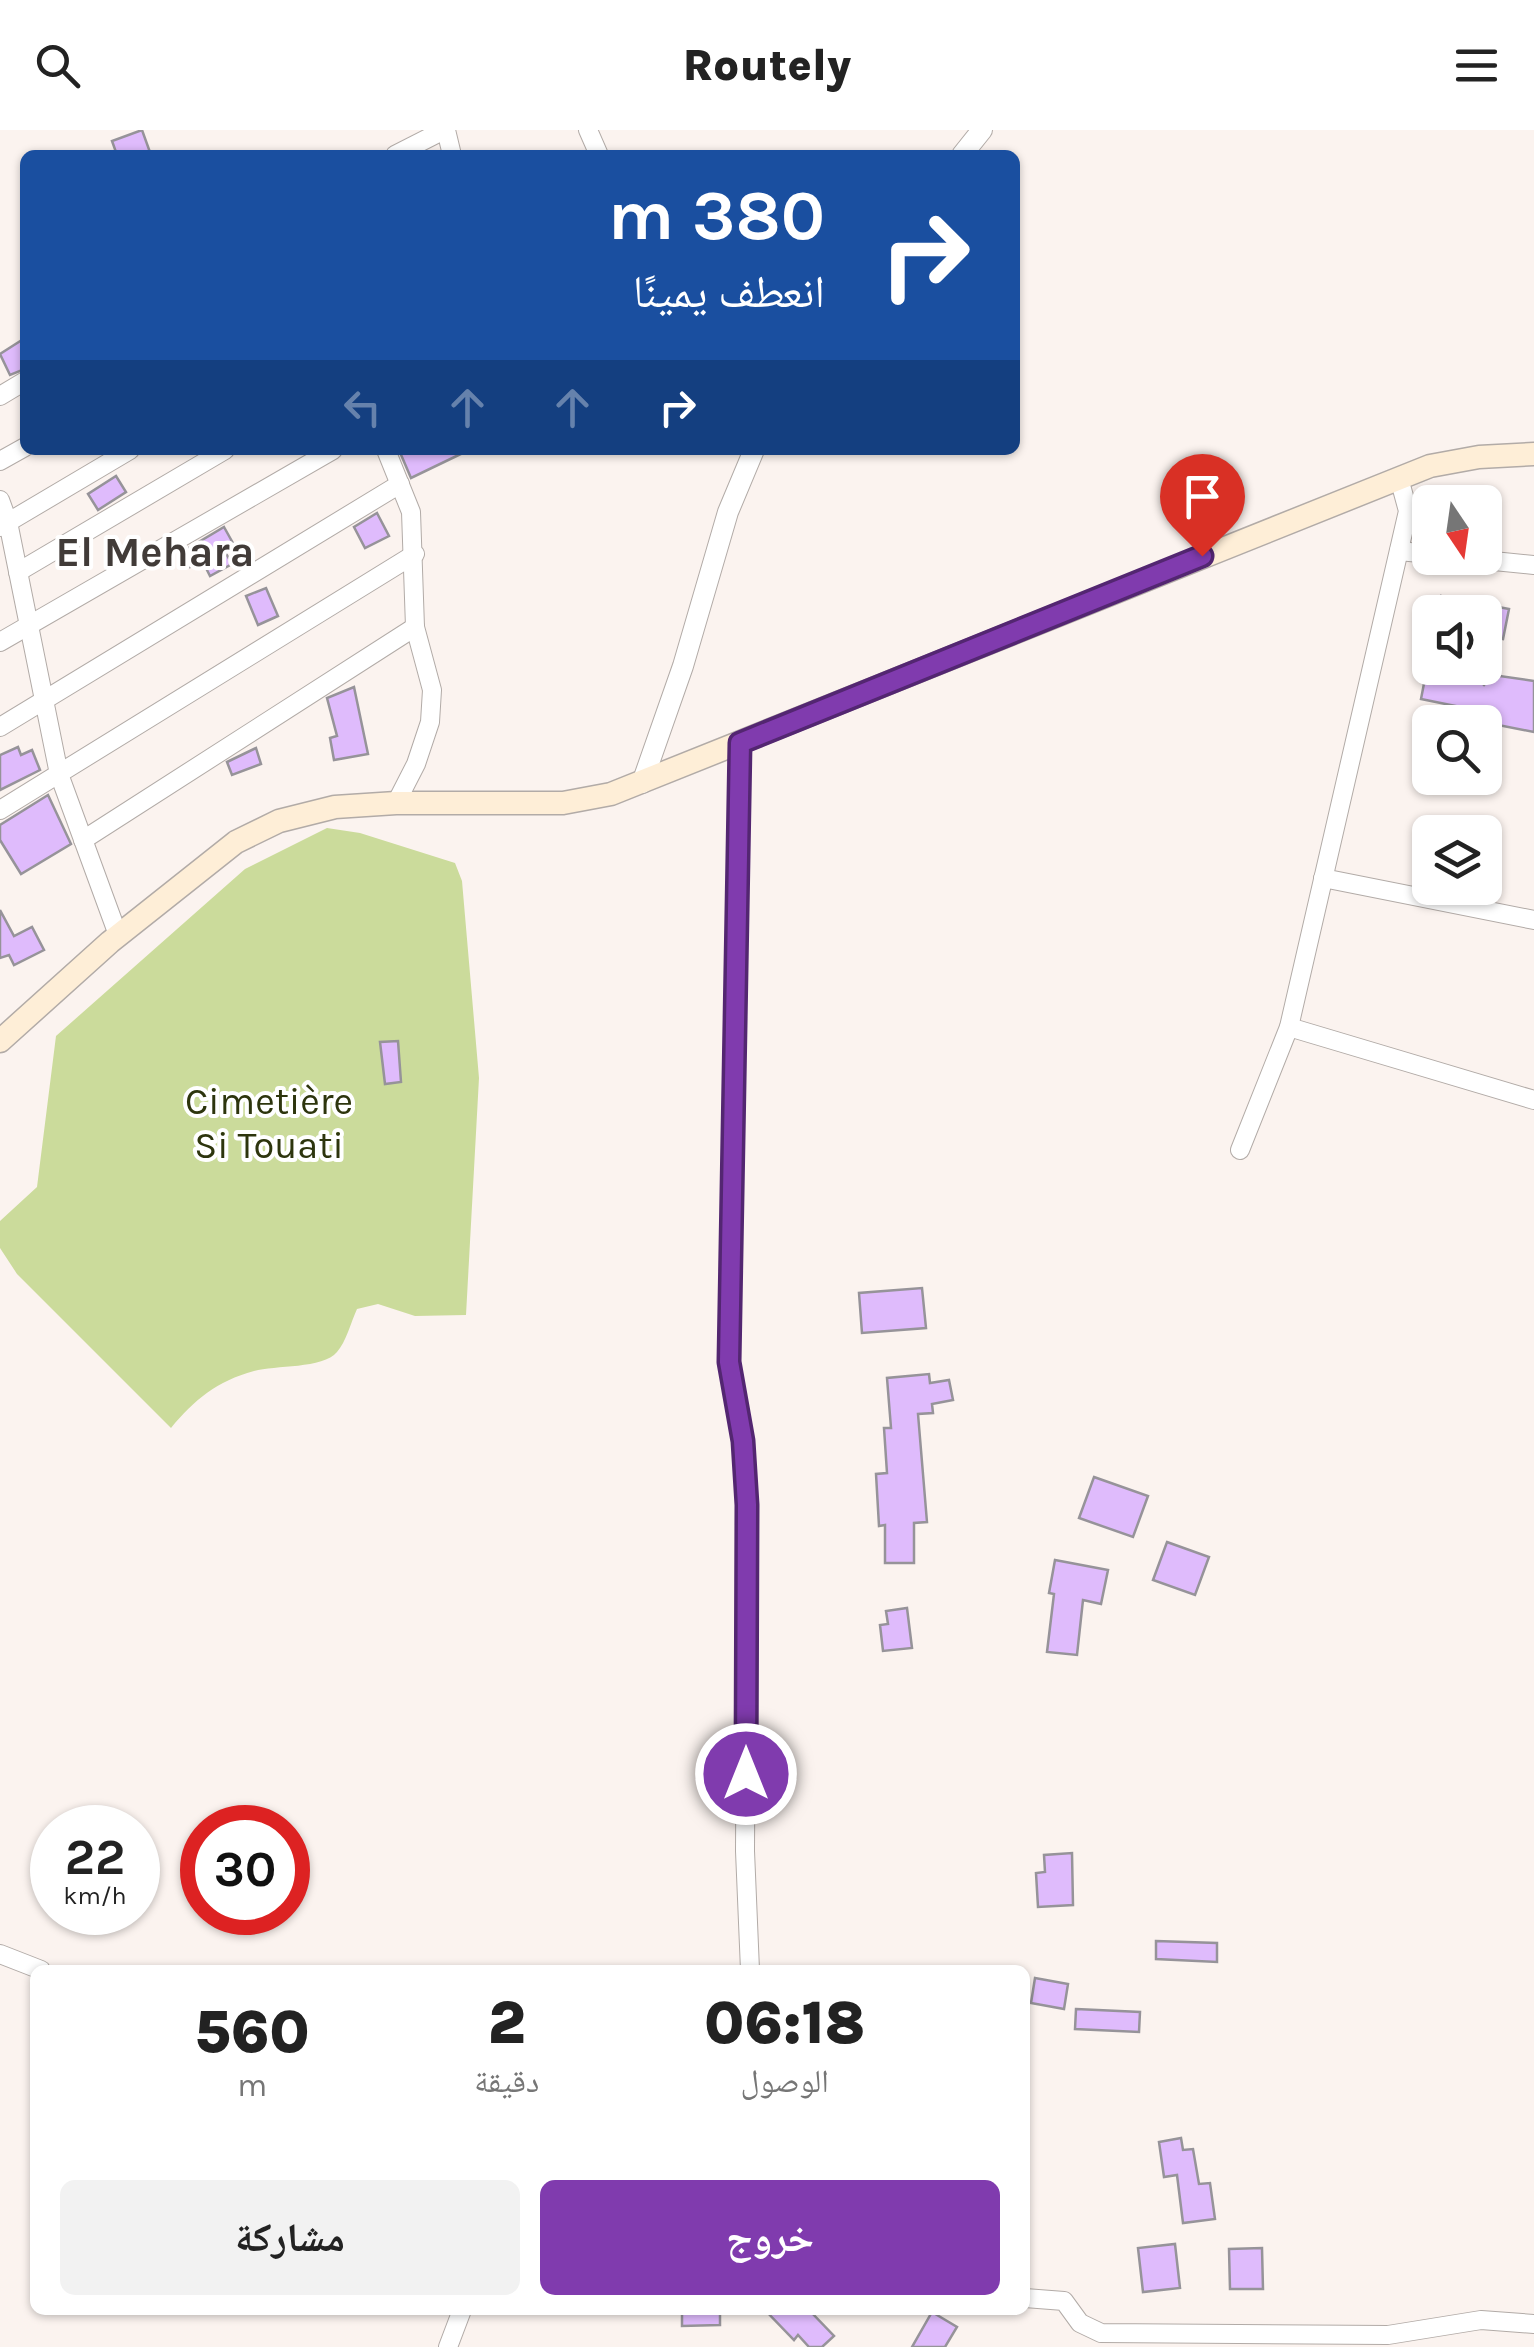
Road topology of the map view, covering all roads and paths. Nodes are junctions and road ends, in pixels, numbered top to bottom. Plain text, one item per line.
1 (445, 130) edge
2 (982, 130) edge
3 (405, 150) edge
4 (966, 150) edge
5 (1534, 454) edge
6 (122, 455) edge
7 (217, 455) edge
8 (324, 455) edge
9 (388, 455) edge
10 (752, 455) edge
11 (1399, 478) junction
12 (400, 484) junction
13 (0, 500) edge
14 (4, 525) edge
15 (1399, 551) junction
16 (1412, 552) edge
17 (414, 554) junction
18 (1502, 561) edge
19 (1534, 564) edge
20 (18, 572) junction
21 (29, 624) junction
22 (415, 627) junction
23 (0, 642) edge
24 (44, 700) junction
25 (0, 727) edge
26 (740, 743) junction
27 (59, 774) junction
28 (642, 783) junction
29 (396, 803) junction
30 (0, 810) edge
31 (84, 840) junction
32 (1323, 878) junction
33 (1534, 920) edge
34 (118, 935) junction
35 (1288, 1027) junction
36 (0, 1041) edge
37 (1534, 1100) edge
38 (1240, 1150) dead end
39 (0, 1954) edge
40 (750, 1965) edge
41 (30, 1966) edge
42 (1030, 2298) edge
43 (460, 2315) edge
44 (1534, 2324) edge
45 (448, 2347) edge

1 - 3 street
2 - 4 street
5 - 11 main road
6 - 14 street
7 - 20 street
8 - 21 street
9 - 12 street
10 - 28 street
11 - 15 street
11 - 26 main road
12 - 17 street
12 - 24 street
13 - 14 street
14 - 20 street
15 - 16 street
15 - 32 street
17 - 22 street
17 - 27 street
18 - 19 street
20 - 21 street
21 - 23 street
21 - 24 street
22 - 29 street
22 - 31 street
24 - 25 street
24 - 27 street
26 - 28 main road
26 - 40 street
27 - 30 street
27 - 31 street
28 - 29 main road
29 - 34 main road
31 - 34 street
32 - 33 street
32 - 35 street
34 - 36 main road
35 - 37 street
35 - 38 street
39 - 41 street
42 - 44 street
43 - 45 street

